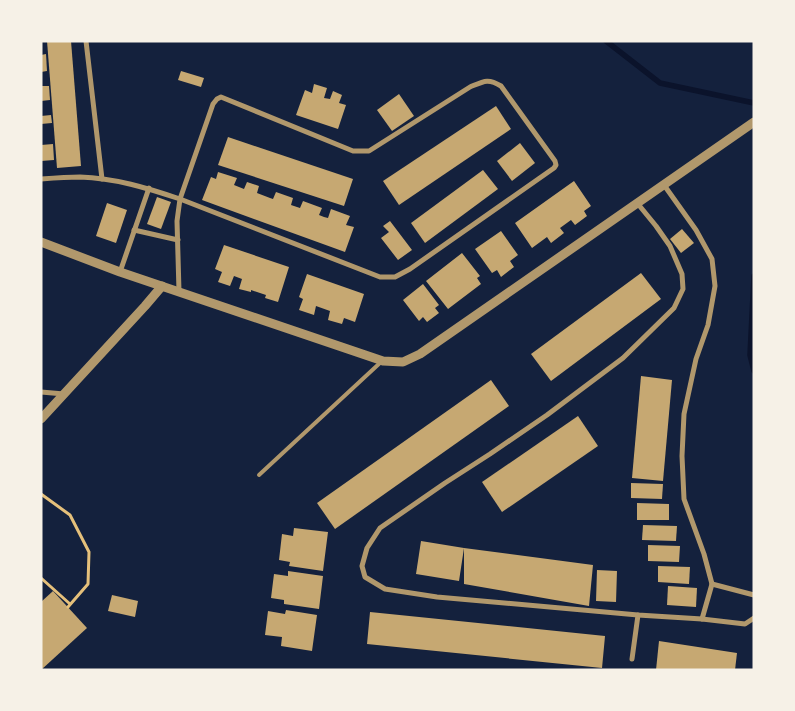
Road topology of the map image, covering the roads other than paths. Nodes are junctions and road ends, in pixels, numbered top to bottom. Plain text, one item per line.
1 (86, 41) edge
2 (754, 122) edge
3 (41, 179) edge
4 (102, 179) junction
5 (664, 185) junction
6 (149, 188) junction
7 (180, 199) junction
8 (638, 204) junction
9 (134, 230) junction
10 (178, 240) junction
11 (41, 242) edge
12 (120, 272) junction
13 (162, 286) junction
14 (179, 291) junction
15 (383, 360) junction
16 (41, 392) edge
17 (64, 394) junction
18 (41, 419) edge
19 (259, 475) dead end
20 (712, 584) junction
21 (754, 594) edge
22 (638, 615) junction
23 (754, 618) edge
24 (702, 619) junction
25 (632, 659) dead end

1 - 4 street
2 - 5 street
3 - 4 street
4 - 6 street
5 - 8 street
5 - 20 street
6 - 7 street
6 - 9 street
7 - 7 street
7 - 10 street
8 - 15 street
8 - 22 street
9 - 10 street
9 - 12 street
10 - 14 street
11 - 12 street
12 - 13 street
13 - 14 street
13 - 17 street
14 - 15 street
15 - 19 lane
16 - 17 street
17 - 18 street
20 - 21 street
20 - 24 street
22 - 24 street
22 - 25 street
23 - 24 street

